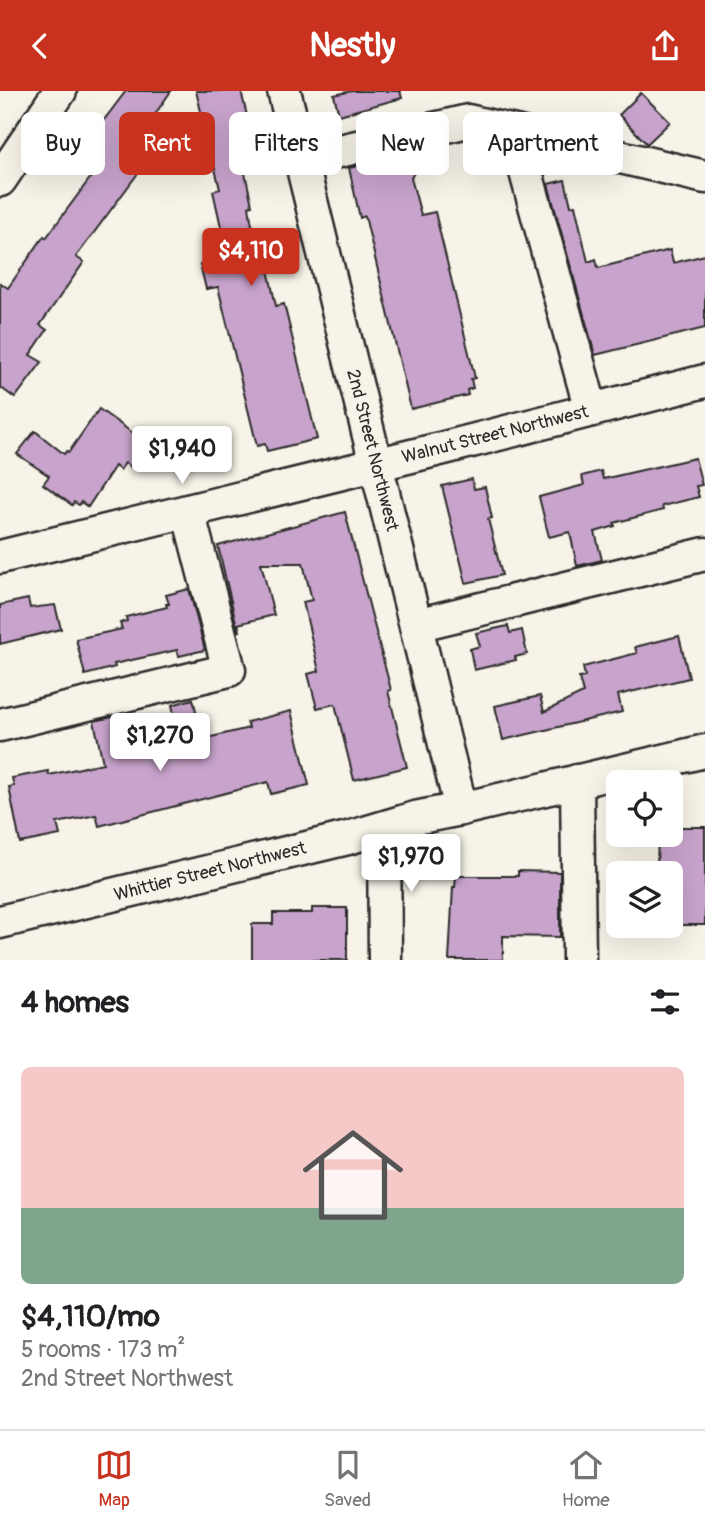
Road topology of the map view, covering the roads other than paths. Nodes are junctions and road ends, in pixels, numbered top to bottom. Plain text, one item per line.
1 (60, 91) edge
2 (284, 91) edge
3 (289, 112) edge
4 (463, 122) edge
5 (342, 150) edge
6 (623, 157) edge
7 (305, 175) edge
8 (528, 175) edge
9 (705, 177) edge
10 (0, 180) edge
11 (705, 381) edge
12 (591, 410) junction
13 (377, 464) junction
14 (188, 511) junction
15 (705, 554) edge
16 (0, 557) edge
17 (416, 625) junction
18 (0, 725) edge
19 (705, 751) edge
20 (577, 781) junction
21 (461, 809) junction
22 (384, 829) junction
23 (0, 922) edge
24 (384, 960) edge
25 (579, 960) edge

1 - 10 street
2 - 3 street, 2nd Street Northwest
4 - 5 street
6 - 9 street
7 - 13 street, 2nd Street Northwest
8 - 12 street
11 - 12 street, Walnut Street Northwest
12 - 13 street, Walnut Street Northwest
13 - 14 street, Walnut Street Northwest
13 - 17 street, 2nd Street Northwest
14 - 16 street, Walnut Street Northwest
14 - 18 street
15 - 17 street
17 - 21 street, 2nd Street Northwest
19 - 20 street, Whittier Street Northwest
20 - 21 street, Whittier Street Northwest
20 - 25 street
21 - 22 street, Whittier Street Northwest
22 - 23 street, Whittier Street Northwest
22 - 24 street

